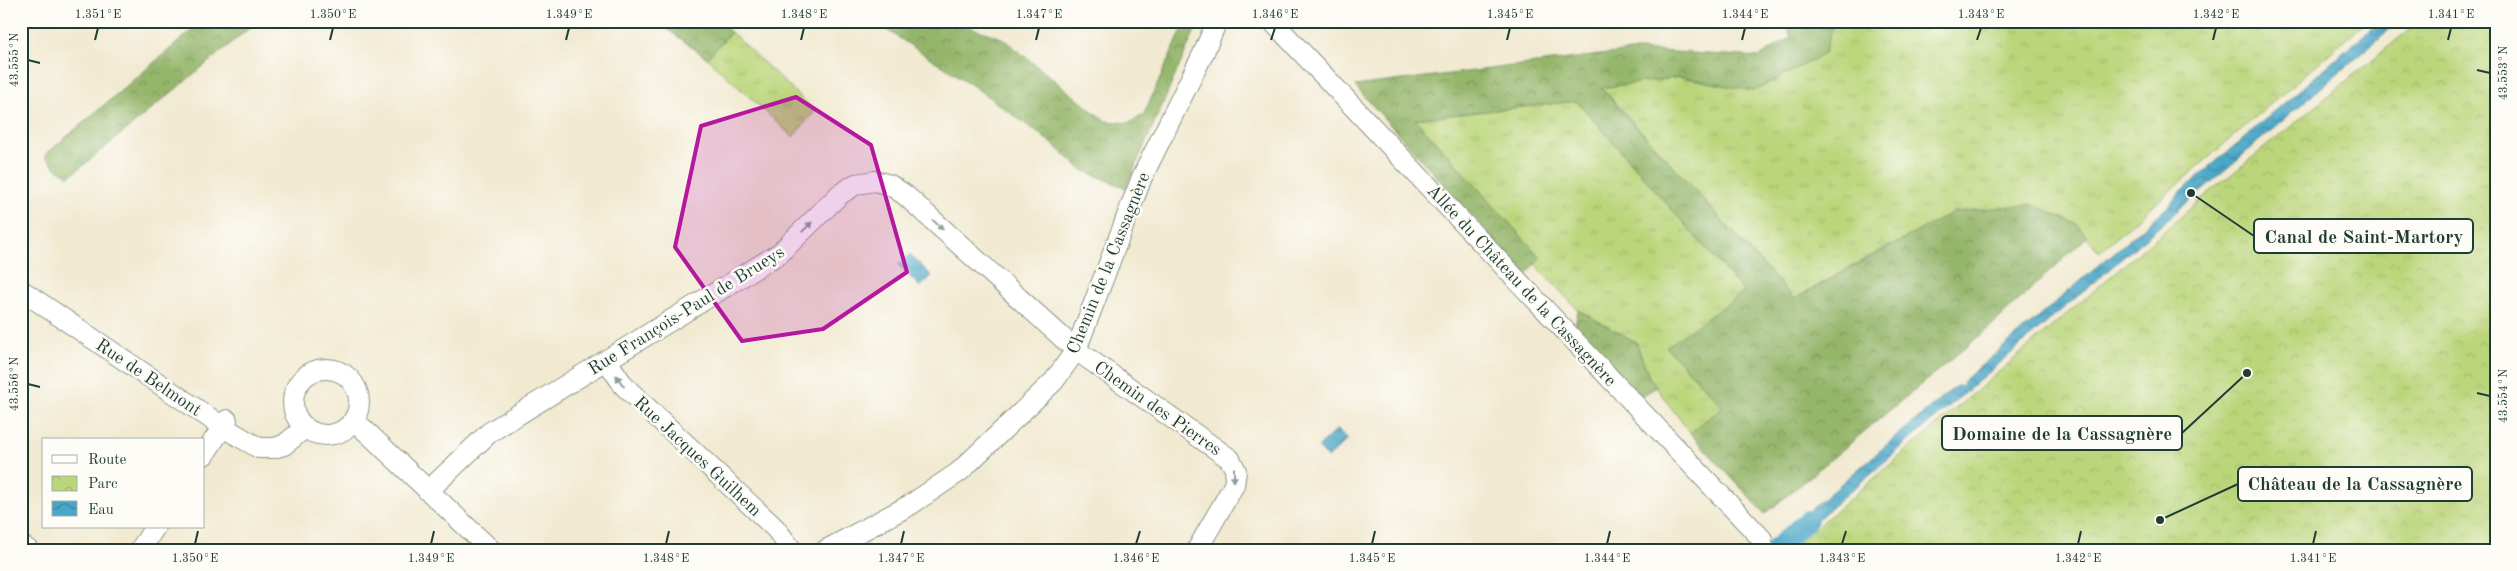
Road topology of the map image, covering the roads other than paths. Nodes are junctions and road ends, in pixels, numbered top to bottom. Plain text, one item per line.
1 (1217, 21) edge
2 (1272, 21) edge
3 (21, 290) edge
4 (1076, 350) junction
5 (607, 362) junction
6 (354, 420) junction
7 (225, 423) junction
8 (305, 428) junction
9 (205, 453) edge
10 (428, 490) junction
11 (154, 528) edge
12 (21, 545) edge
13 (1766, 545) edge
14 (28, 550) edge
15 (140, 550) edge
16 (491, 550) edge
17 (792, 550) edge
18 (826, 550) edge
19 (1197, 550) edge
20 (2113, 550) edge
21 (2118, 550) edge

1 - 4 street, Chemin de la Cassagnère
2 - 13 street, Allée du Château de la Cassagnère
3 - 7 street, Rue de Belmont
5 -> 4 street, Rue François-Paul de Brueys
4 - 18 street, Chemin de la Cassagnère
4 -> 19 street, Chemin des Pierres
5 - 10 street, Rue François-Paul de Brueys
17 -> 5 street, Rue Jacques Guilhem
6 - 8 street
6 - 8 street
6 - 10 street
7 - 8 street, Rue de Belmont
7 - 9 street
10 - 16 street
11 - 15 street
12 - 14 street
20 - 21 lane

